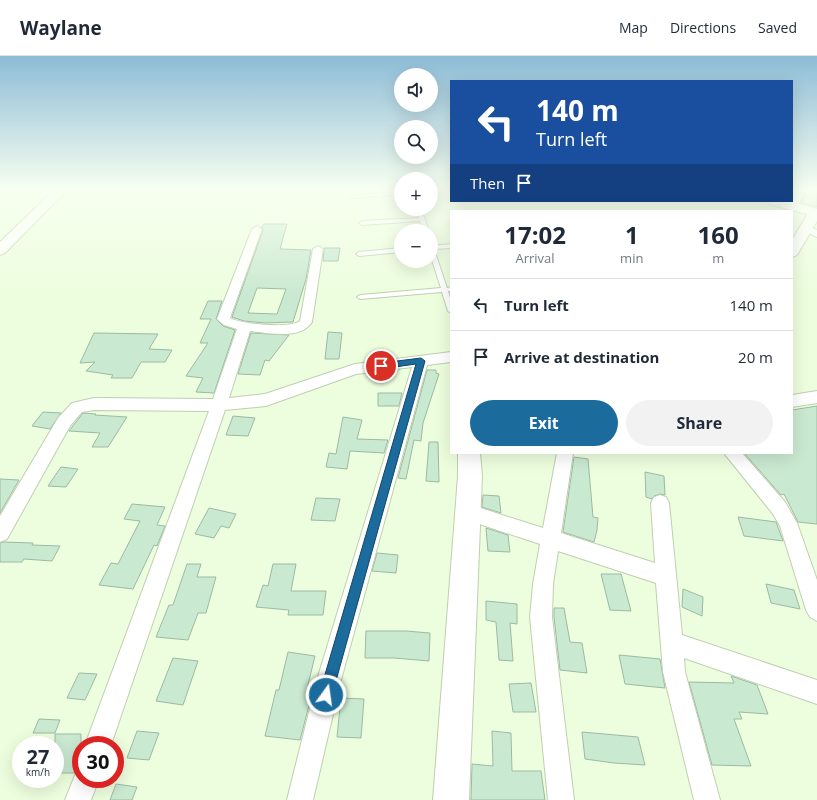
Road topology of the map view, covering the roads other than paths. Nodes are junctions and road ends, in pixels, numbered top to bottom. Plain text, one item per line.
1 (26, 225) edge
2 (257, 229) dead end
3 (812, 231) edge
4 (450, 246) edge
5 (438, 247) edge
6 (318, 249) dead end
7 (0, 250) edge
8 (394, 251) edge
9 (793, 251) edge
10 (359, 254) dead end
11 (437, 268) edge
12 (450, 289) edge
13 (444, 290) junction
14 (360, 297) dead end
15 (450, 308) edge
16 (245, 326) junction
17 (450, 357) edge
18 (421, 361) junction
19 (817, 396) edge
20 (793, 401) edge
21 (219, 405) junction
22 (469, 454) edge
23 (565, 454) edge
24 (733, 454) edge
25 (660, 503) dead end
26 (468, 512) junction
27 (0, 533) edge
28 (550, 540) junction
29 (667, 578) junction
30 (817, 610) edge
31 (672, 643) junction
32 (817, 692) edge
33 (101, 736) edge
34 (83, 788) edge
35 (78, 800) edge
36 (300, 800) edge
37 (452, 800) edge
38 (561, 800) edge
39 (707, 800) edge

1 - 7 main road
2 - 16 street
3 - 9 main road
4 - 5 lane
6 - 16 street
8 - 10 lane
11 - 13 lane
12 - 13 lane
13 - 14 lane
13 - 15 lane
16 - 21 street
17 - 18 street
18 - 21 street
18 - 36 street
19 - 20 street
21 - 27 street
21 - 33 street
22 - 26 main road
23 - 28 street
24 - 30 street
25 - 29 street
26 - 28 street
26 - 37 main road
28 - 29 street
28 - 38 street
29 - 31 street
31 - 32 street
31 - 39 street
34 - 35 street

